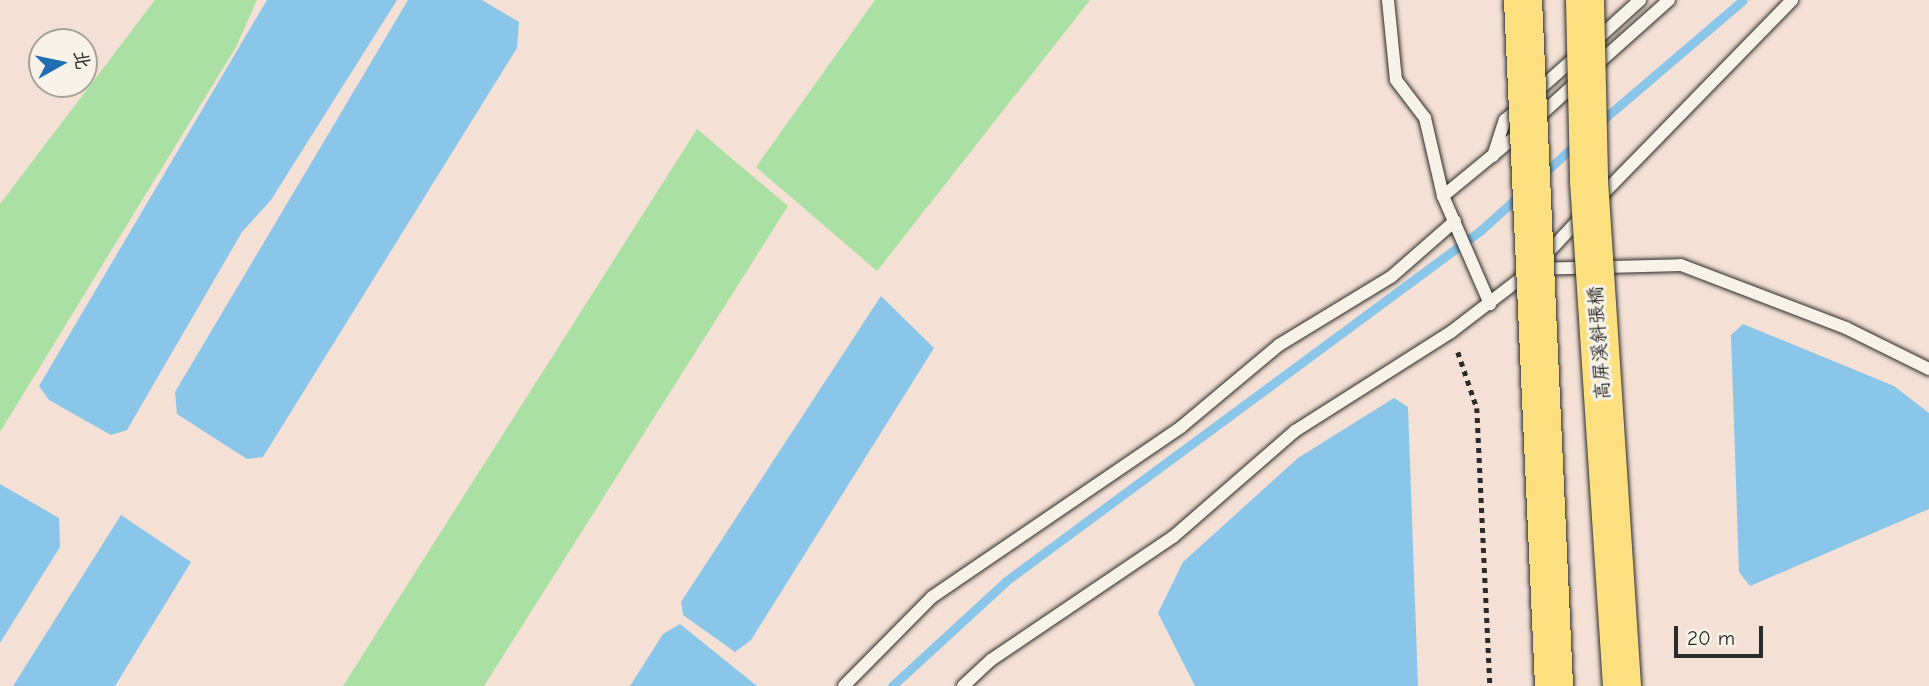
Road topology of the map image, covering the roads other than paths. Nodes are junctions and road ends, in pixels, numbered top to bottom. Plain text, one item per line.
1 (1388, 0) edge
2 (1523, 0) edge
3 (1585, 0) edge
4 (1640, 0) edge
5 (1669, 0) edge
6 (1792, 0) edge
7 (1493, 157) junction
8 (1443, 196) junction
9 (1456, 225) junction
10 (1533, 269) junction
11 (1490, 304) junction
12 (1929, 369) edge
13 (844, 686) edge
14 (963, 686) edge
15 (1554, 686) edge
16 (1622, 686) edge

1 - 8 lane
2 - 15 highway, bridge
3 - 16 highway, 高屏溪斜張橋, bridge
4 - 7 lane
5 - 7 lane
6 - 10 lane
7 - 8 lane
8 - 9 lane
9 - 11 lane
9 - 13 lane
10 - 11 lane
10 - 12 lane
11 - 14 lane

